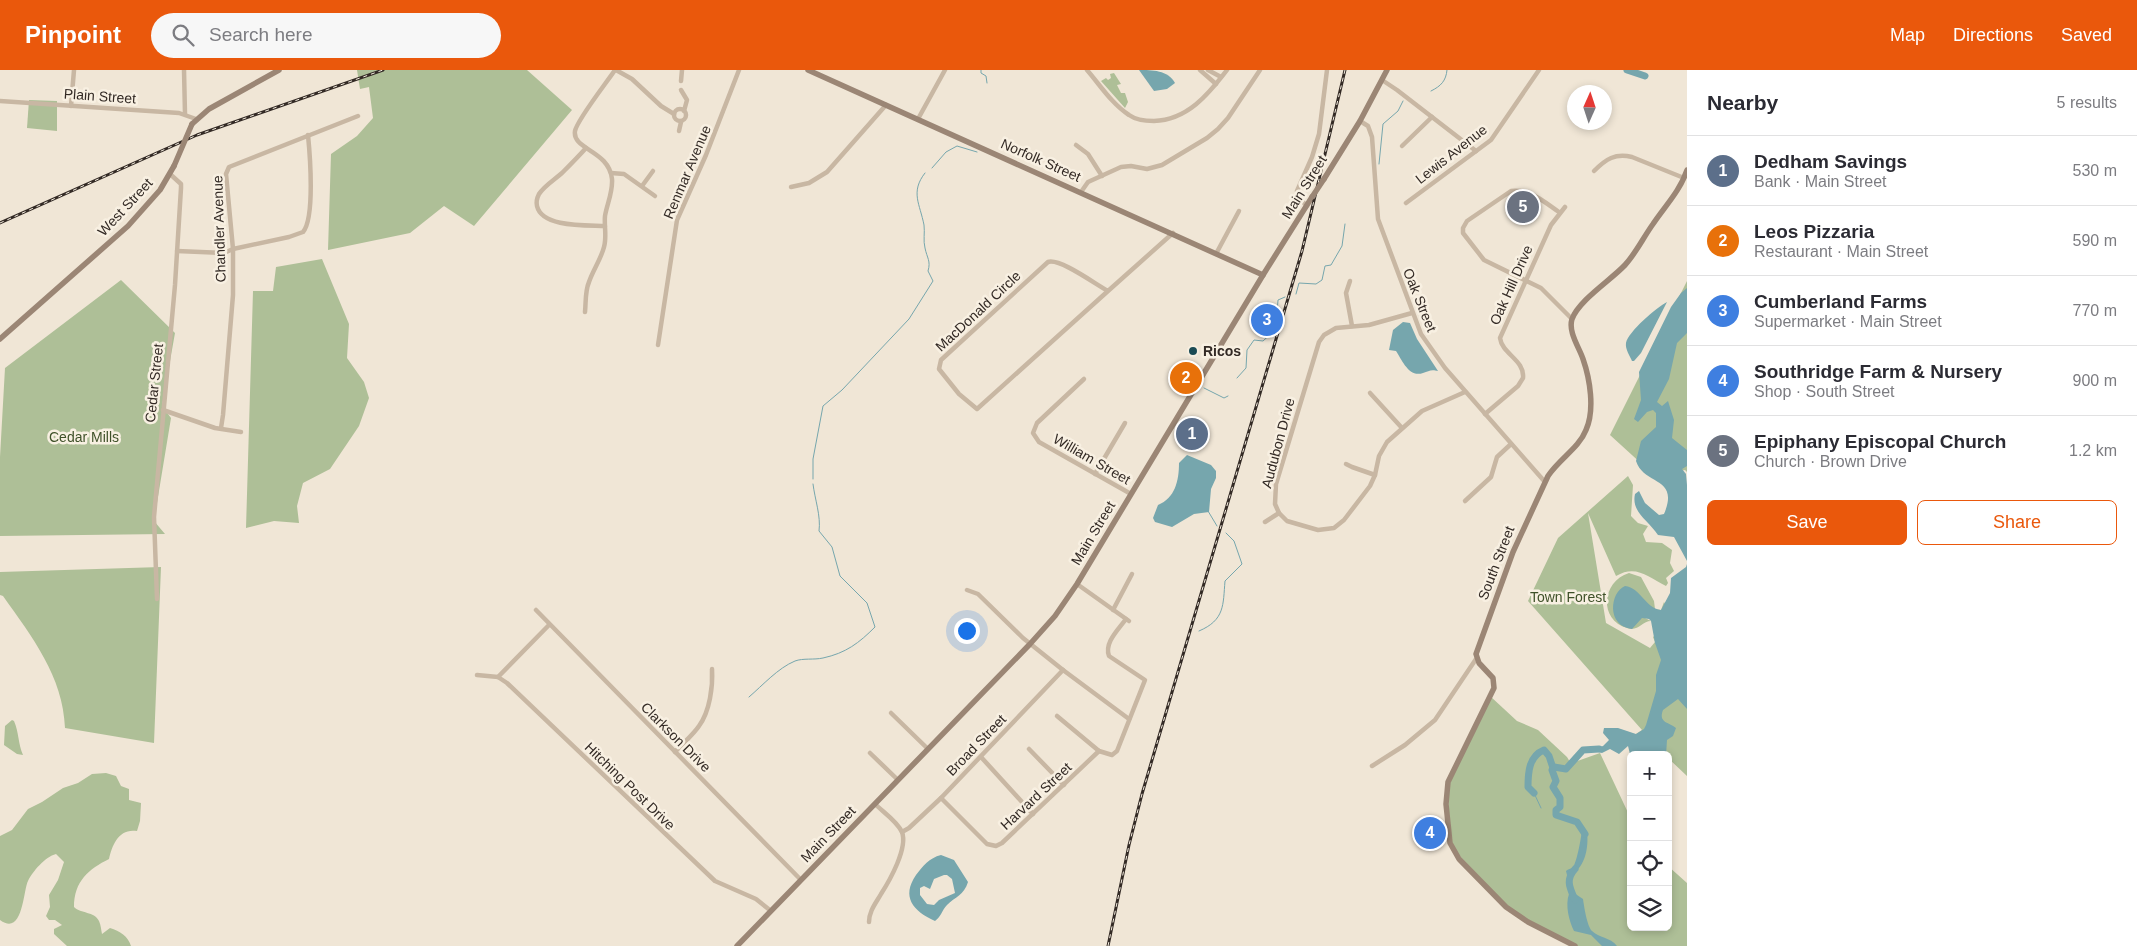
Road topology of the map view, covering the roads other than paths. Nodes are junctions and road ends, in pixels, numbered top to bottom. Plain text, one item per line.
1 (74, 70) edge
2 (184, 70) edge
3 (279, 70) edge
4 (615, 70) edge
5 (682, 70) edge
6 (739, 70) edge
7 (808, 70) edge
8 (945, 70) edge
9 (1087, 70) edge
10 (1200, 70) edge
11 (1208, 70) edge
12 (1226, 70) edge
13 (1260, 70) edge
14 (1327, 70) edge
15 (1387, 70) edge
16 (1539, 70) edge
17 (1221, 77) junction
18 (1382, 80) junction
19 (681, 81) dead end
20 (1216, 84) junction
21 (681, 90) dead end
22 (0, 101) edge
23 (886, 105) junction
24 (71, 106) junction
25 (684, 111) junction
26 (185, 114) junction
27 (674, 114) junction
28 (358, 116) dead end
29 (1432, 117) junction
30 (918, 119) junction
31 (1360, 121) junction
32 (194, 122) junction
33 (681, 122) junction
34 (679, 131) dead end
35 (308, 134) junction
36 (1076, 145) dead end
37 (1402, 146) dead end
38 (586, 148) junction
39 (1476, 151) junction
40 (1687, 170) edge
41 (653, 171) dead end
42 (1594, 171) dead end
43 (611, 173) junction
44 (170, 174) junction
45 (1102, 176) junction
46 (1684, 178) junction
47 (642, 186) junction
48 (791, 187) dead end
49 (1081, 192) junction
50 (655, 196) dead end
51 (1406, 203) dead end
52 (1307, 206) junction
53 (1565, 207) dead end
54 (1239, 212) dead end
55 (1559, 212) junction
56 (605, 226) junction
57 (1173, 233) junction
58 (233, 249) junction
59 (178, 251) junction
60 (1217, 252) junction
61 (1263, 274) junction
62 (1526, 280) junction
63 (1350, 281) dead end
64 (1108, 291) junction
65 (585, 312) dead end
66 (1412, 313) junction
67 (1572, 319) junction
68 (1352, 326) junction
69 (0, 339) edge
70 (658, 344) dead end
71 (1084, 379) dead end
72 (1465, 392) junction
73 (1370, 393) dead end
74 (163, 410) junction
75 (1485, 414) junction
76 (1125, 423) dead end
77 (220, 428) junction
78 (1402, 428) junction
79 (241, 432) dead end
80 (1511, 444) junction
81 (1346, 464) dead end
82 (1095, 474) junction
83 (1375, 475) junction
84 (1545, 482) junction
85 (1131, 494) junction
86 (1465, 501) dead end
87 (1279, 513) junction
88 (1265, 522) dead end
89 (1132, 574) dead end
90 (1077, 584) junction
91 (967, 590) dead end
92 (157, 599) dead end
93 (536, 610) dead end
94 (1113, 610) junction
95 (549, 625) junction
96 (1030, 644) junction
97 (1476, 659) junction
98 (712, 669) dead end
99 (1063, 670) junction
100 (477, 674) dead end
101 (498, 677) junction
102 (891, 713) dead end
103 (1057, 716) dead end
104 (1129, 719) junction
105 (928, 749) junction
106 (1029, 749) dead end
107 (1099, 751) junction
108 (675, 752) junction
109 (870, 753) dead end
110 (981, 757) junction
111 (1372, 766) dead end
112 (898, 780) junction
113 (1064, 785) junction
114 (941, 798) junction
115 (875, 804) junction
116 (1033, 814) junction
117 (902, 832) junction
118 (801, 880) junction
119 (771, 911) junction
120 (869, 922) dead end
121 (737, 946) edge
122 (1575, 946) edge

1 - 24 street
2 - 26 street
3 - 32 main road
4 - 27 street
4 - 38 street
5 - 19 street
6 - 70 street, Renmar Avenue
7 - 23 main road, Norfolk Street
8 - 30 street
9 - 20 street
10 - 20 street
11 - 17 street
12 - 17 street
13 - 45 street
14 - 52 street
15 - 18 main road, Main Street
16 - 39 street, Lewis Avenue
17 - 20 street
18 - 29 street
18 - 31 main road, Main Street
21 - 25 street
22 - 24 street, Plain Street
23 - 30 main road, Norfolk Street
23 - 48 street
24 - 26 street, Plain Street
25 - 27 street
25 - 33 street
26 - 32 street, Plain Street
27 - 33 street
28 - 35 street, Chandler Avenue
29 - 37 street
29 - 39 street
30 - 49 main road, Norfolk Street
31 - 52 main road, Main Street, bridge
31 - 66 street, Oak Street
32 - 44 main road, West Street, bridge
33 - 34 street
35 - 58 street, Chandler Avenue
35 - 58 street
36 - 45 street
38 - 43 street
38 - 56 street
39 - 51 street, Lewis Avenue
40 - 46 main road
41 - 47 street
42 - 46 street
43 - 47 street
43 - 56 street
44 - 59 street, Cedar Street
44 - 69 main road, West Street
45 - 49 street
46 - 67 main road
47 - 50 street
49 - 57 main road, Norfolk Street
52 - 61 main road, Main Street
53 - 55 street, Oak Hill Drive
54 - 60 street
55 - 62 street, Oak Hill Drive
55 - 62 street
56 - 65 street
57 - 60 main road, Norfolk Street
57 - 64 street, MacDonald Circle
58 - 59 street
58 - 77 street, Chandler Avenue
59 - 74 street, Cedar Street
60 - 61 main road, Norfolk Street
61 - 85 main road, Main Street
62 - 67 street
62 - 75 street, Oak Hill Drive
63 - 68 street
64 - 64 street, MacDonald Circle
66 - 68 street, Audubon Drive
66 - 72 street, Oak Street
67 - 84 main road, South Street
68 - 87 street, Audubon Drive
71 - 82 street, William Street
72 - 75 street, Oak Street
72 - 78 street
73 - 78 street
74 - 77 street
74 - 92 street, Cedar Street
75 - 80 street, Oak Street
76 - 82 street
77 - 79 street
78 - 83 street
80 - 84 street, Oak Street
80 - 86 street
81 - 83 street
82 - 85 street, William Street
83 - 87 street
84 - 97 main road, South Street
85 - 90 main road, Main Street
87 - 88 street
89 - 94 street
90 - 94 street
90 - 96 main road, Main Street
91 - 96 street
93 - 95 street, Clarkson Drive
94 - 104 street
95 - 101 street
95 - 108 street, Clarkson Drive
96 - 99 street
96 - 105 main road, Main Street
97 - 111 street
97 - 122 main road
98 - 108 street
99 - 104 street
99 - 110 street, Broad Street
100 - 101 street
101 - 119 street, Hitching Post Drive
102 - 105 street
103 - 107 street
104 - 107 street
105 - 112 main road, Main Street
106 - 113 street
107 - 113 street, Harvard Street
108 - 118 street, Clarkson Drive
109 - 112 street
110 - 114 street, Broad Street
110 - 116 street
112 - 115 main road, Main Street
113 - 116 street, Harvard Street
114 - 116 street, Harvard Street
114 - 117 street, Broad Street
115 - 117 street
115 - 118 main road, Main Street
117 - 120 street
118 - 119 main road, Main Street
119 - 121 main road, Main Street

